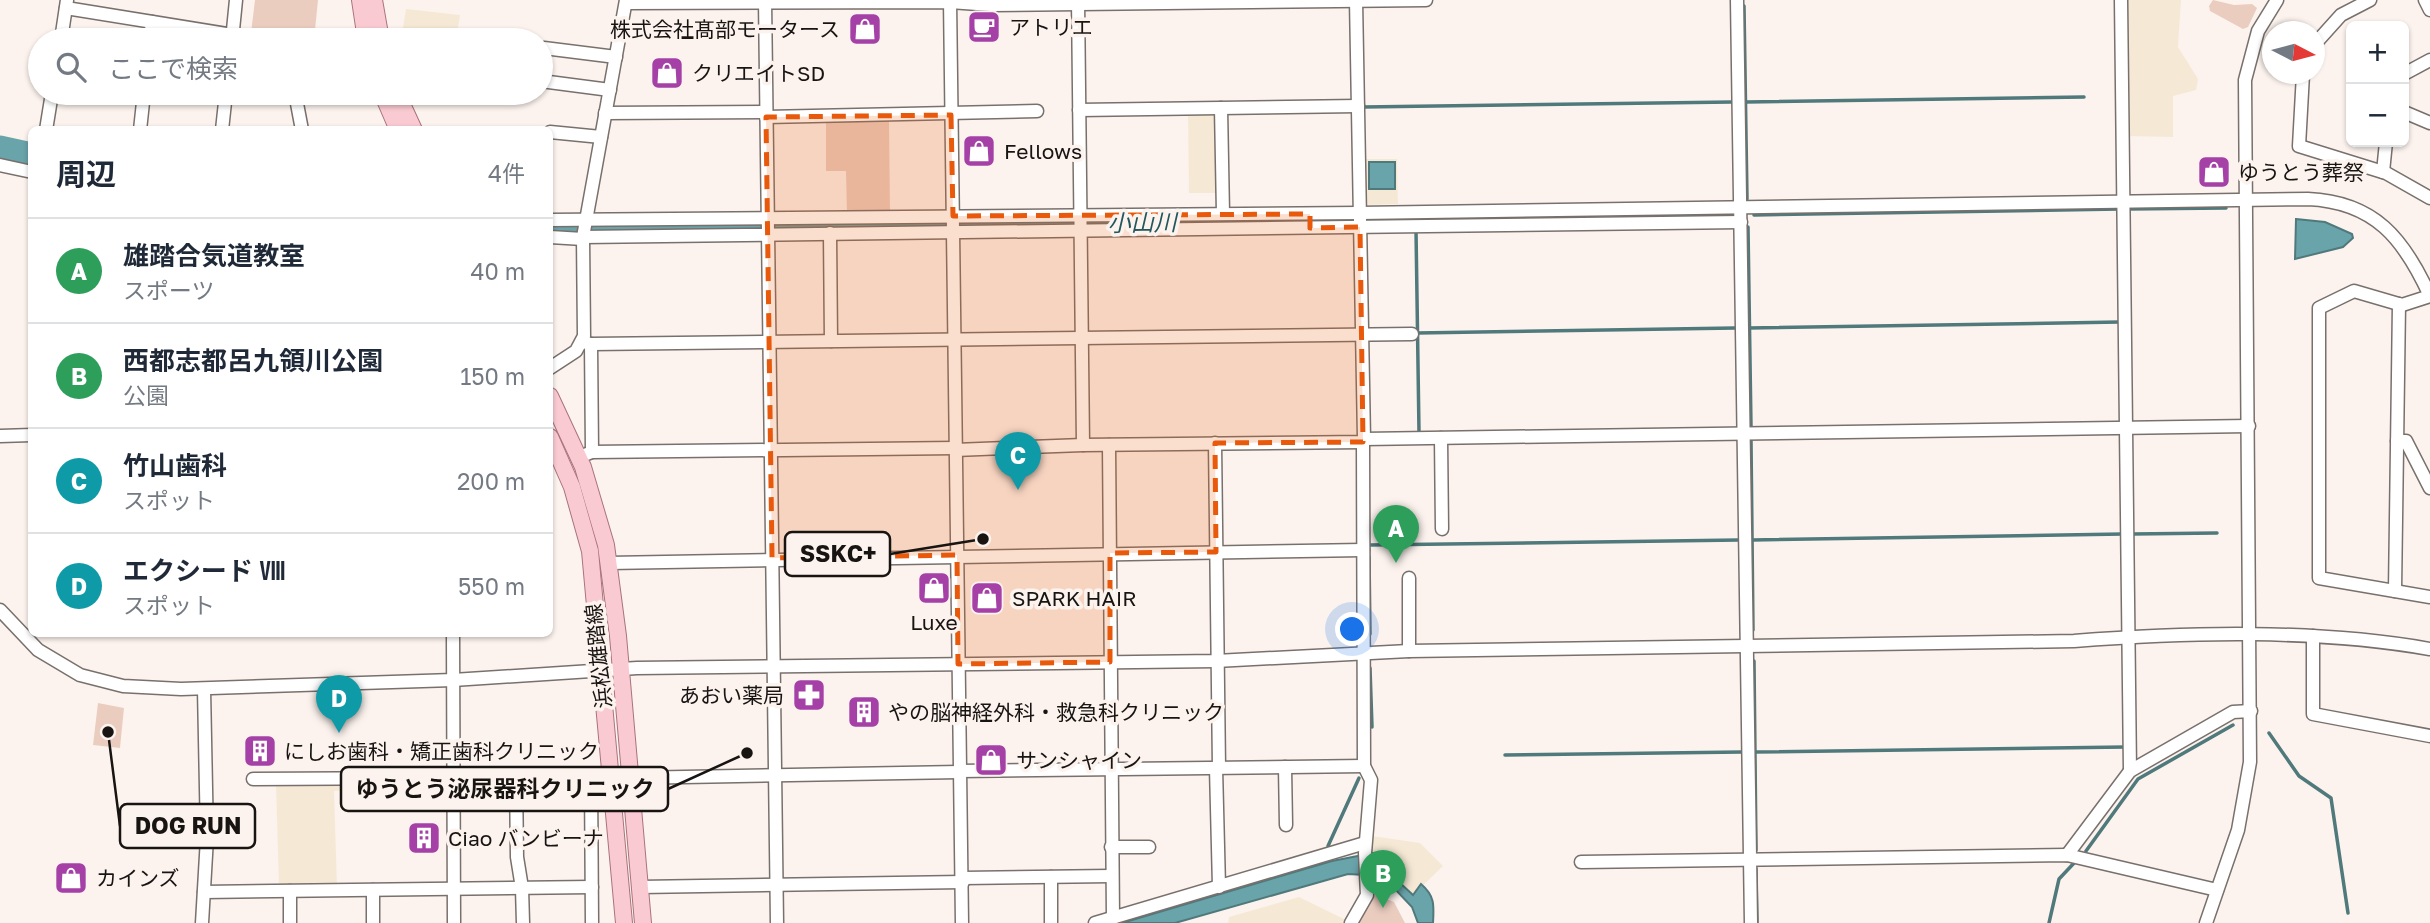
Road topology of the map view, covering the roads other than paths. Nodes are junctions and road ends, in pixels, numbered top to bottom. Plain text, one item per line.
1 (236, 0) edge
2 (360, 0) edge
3 (374, 0) edge
4 (1356, 0) edge
5 (1426, 0) edge
6 (1737, 0) edge
7 (2121, 0) edge
8 (2277, 0) edge
9 (2370, 0) edge
10 (2425, 0) edge
11 (626, 1) edge
12 (950, 1) edge
13 (765, 2) edge
14 (1078, 2) edge
15 (66, 4) edge
16 (2430, 10) edge
17 (152, 22) junction
18 (63, 28) edge
19 (151, 28) edge
20 (182, 28) edge
21 (233, 28) edge
22 (364, 28) edge
23 (378, 28) edge
24 (2325, 33) edge
25 (553, 49) edge
26 (616, 57) junction
27 (2430, 60) edge
28 (2409, 71) edge
29 (553, 83) edge
30 (2302, 84) edge
31 (610, 90) junction
32 (50, 105) edge
33 (143, 105) edge
34 (225, 105) edge
35 (297, 105) edge
36 (387, 105) edge
37 (403, 105) edge
38 (1358, 106) junction
39 (1221, 108) junction
40 (1079, 110) junction
41 (1037, 111) dead end
42 (605, 113) junction
43 (2409, 114) edge
44 (766, 115) junction
45 (951, 115) junction
46 (2430, 122) edge
47 (47, 126) edge
48 (140, 126) edge
49 (222, 126) edge
50 (301, 126) edge
51 (396, 126) edge
52 (412, 126) edge
53 (553, 132) edge
54 (601, 137) junction
55 (2386, 147) edge
56 (0, 165) edge
57 (28, 171) edge
58 (2383, 172) junction
59 (2430, 198) edge
60 (2246, 200) junction
61 (2123, 207) junction
62 (1741, 208) junction
63 (1223, 214) junction
64 (1533, 218) junction
65 (553, 221) edge
66 (1310, 221) junction
67 (1360, 221) junction
68 (1741, 222) junction
69 (1082, 223) junction
70 (953, 225) junction
71 (768, 227) junction
72 (584, 231) junction
73 (830, 233) junction
74 (553, 236) edge
75 (2430, 296) edge
76 (2399, 304) junction
77 (1363, 334) junction
78 (1412, 334) dead end
79 (1083, 337) junction
80 (954, 338) junction
81 (769, 341) junction
82 (831, 341) junction
83 (587, 343) junction
84 (553, 366) edge
85 (553, 401) edge
86 (2249, 426) junction
87 (2126, 428) junction
88 (1744, 434) junction
89 (28, 435) edge
90 (0, 436) edge
91 (1441, 438) junction
92 (1364, 440) junction
93 (2397, 441) junction
94 (553, 443) edge
95 (1216, 443) junction
96 (1083, 445) junction
97 (1109, 445) junction
98 (956, 449) junction
99 (771, 450) junction
100 (586, 455) junction
101 (2430, 488) edge
102 (1441, 529) dead end
103 (1363, 550) junction
104 (1216, 552) junction
105 (1110, 553) junction
106 (957, 555) junction
107 (772, 558) junction
108 (609, 563) junction
109 (1409, 578) dead end
110 (2395, 591) junction
111 (2430, 597) edge
112 (0, 610) edge
113 (2129, 636) junction
114 (2250, 636) junction
115 (2313, 636) junction
116 (453, 637) edge
117 (1747, 646) junction
118 (2430, 649) edge
119 (1409, 651) junction
120 (1363, 653) junction
121 (1216, 661) junction
122 (1110, 662) junction
123 (958, 664) junction
124 (773, 667) junction
125 (621, 670) junction
126 (602, 672) junction
127 (453, 680) junction
128 (204, 689) junction
129 (2251, 711) junction
130 (2430, 736) edge
131 (1364, 766) junction
132 (1285, 767) junction
133 (1218, 768) junction
134 (1110, 769) junction
135 (2130, 771) junction
136 (959, 772) junction
137 (775, 775) junction
138 (453, 778) junction
139 (516, 778) junction
140 (631, 778) junction
141 (253, 779) dead end
142 (1286, 825) dead end
143 (1111, 847) junction
144 (1149, 847) dead end
145 (1365, 848) junction
146 (2067, 855) junction
147 (1750, 859) junction
148 (1581, 862) dead end
149 (1111, 876) junction
150 (1051, 877) junction
151 (963, 880) junction
152 (776, 884) junction
153 (592, 887) junction
154 (640, 887) junction
155 (1219, 887) junction
156 (522, 888) junction
157 (453, 889) junction
158 (373, 890) junction
159 (2217, 890) junction
160 (290, 891) junction
161 (204, 892) junction
162 (1112, 918) junction
163 (202, 923) edge
164 (290, 923) edge
165 (373, 923) edge
166 (454, 923) edge
167 (523, 923) edge
168 (592, 923) edge
169 (624, 923) edge
170 (643, 923) edge
171 (777, 923) edge
172 (962, 923) edge
173 (1051, 923) edge
174 (1095, 923) edge
175 (1351, 923) edge
176 (1751, 923) edge
177 (2206, 923) edge

1 - 21 street
2 - 22 main road
3 - 23 main road
4 - 5 street
4 - 14 street
4 - 38 street
6 - 62 street
7 - 61 street
8 - 60 street
9 - 24 street
10 - 16 street
11 - 13 street
11 - 26 street
12 - 13 street
12 - 14 street
12 - 45 street
13 - 44 street
14 - 40 street
15 - 17 street
15 - 18 street
17 - 19 street
17 - 20 street
25 - 26 street
26 - 31 street
27 - 28 street
29 - 31 street
30 - 58 street
31 - 42 street
32 - 47 street
33 - 48 street
34 - 49 street
35 - 50 street
36 - 51 main road
37 - 52 main road
38 - 39 street
38 - 67 street
39 - 40 street
39 - 63 street
40 - 69 street
41 - 45 street
42 - 44 street
42 - 54 street
43 - 46 street
44 - 45 street
44 - 71 street
45 - 70 street
53 - 54 street
54 - 72 street
55 - 58 street
56 - 57 street
58 - 59 street
60 - 61 street
60 - 75 street
60 - 86 street
61 - 62 street
61 - 87 street
62 - 64 street
62 - 68 street
63 - 66 street
63 - 69 street
64 - 67 street
64 - 68 street
65 - 72 street
66 - 67 street
66 - 69 street
67 - 77 street
68 - 88 street
69 - 70 street
69 - 79 street
70 - 71 street
70 - 73 street
70 - 80 street
71 - 72 street
71 - 73 street
71 - 81 street
72 - 74 street
72 - 83 street
73 - 82 street
75 - 76 street
76 - 93 street
76 - 110 street
77 - 78 street
77 - 79 street
77 - 92 street
79 - 80 street
79 - 96 street
80 - 82 street
80 - 98 street
81 - 82 street
81 - 83 street
81 - 99 street
83 - 84 street
83 - 100 street
85 - 100 main road, 浜松雄踏線
86 - 87 street
86 - 114 street
87 - 88 street
87 - 113 street
88 - 91 street
88 - 117 street
89 - 90 street
91 - 92 street
91 - 102 street
92 - 95 street
92 - 103 street
93 - 101 street
93 - 110 street
94 - 126 main road, 浜松雄踏線
95 - 97 street
95 - 104 street
96 - 97 street
96 - 98 street
97 - 105 street
98 - 99 street
98 - 106 street
99 - 100 street
99 - 107 street
100 - 108 main road, 浜松雄踏線
103 - 104 street
103 - 120 street
104 - 105 street
104 - 121 street
105 - 106 street
105 - 122 street
106 - 107 street
106 - 123 street
107 - 108 street
107 - 124 street
108 - 125 main road, 浜松雄踏線
109 - 119 street
110 - 111 street
112 - 128 street
113 - 114 street
113 - 117 street
113 - 135 street
114 - 115 street
114 - 129 street
115 - 118 street
115 - 130 street
116 - 127 street
117 - 119 street
117 - 147 street
119 - 120 street
120 - 121 street
120 - 131 street
121 - 122 street
121 - 133 street
122 - 123 street
122 - 134 street
123 - 124 street
123 - 136 street
124 - 125 street
124 - 137 street
125 - 126 street
125 - 140 main road, 浜松雄踏線
126 - 127 street
126 - 169 main road, 浜松雄踏線
127 - 128 street
127 - 138 street
128 - 161 street
129 - 135 street
129 - 159 street
131 - 132 street
131 - 145 street
132 - 133 street
132 - 142 street
133 - 134 street
133 - 155 street
134 - 136 street
134 - 143 street
135 - 146 street
136 - 137 street
136 - 151 street
137 - 140 street
137 - 152 street
138 - 139 street
138 - 141 street
138 - 157 street
139 - 153 street
139 - 156 street
140 - 154 main road, 浜松雄踏線
143 - 144 street
143 - 149 street
145 - 155 street
145 - 175 street
146 - 147 street
146 - 159 street
147 - 148 street
147 - 176 street
149 - 150 street
149 - 162 street
150 - 151 street
150 - 173 street
151 - 152 street
151 - 172 street
152 - 154 street
152 - 171 street
153 - 156 street
153 - 168 street
154 - 170 main road, 浜松雄踏線
155 - 162 street
156 - 157 street
156 - 167 street
157 - 158 street
157 - 166 street
158 - 160 street
158 - 165 street
159 - 177 street
160 - 161 street
160 - 164 street
161 - 163 street
162 - 174 street

